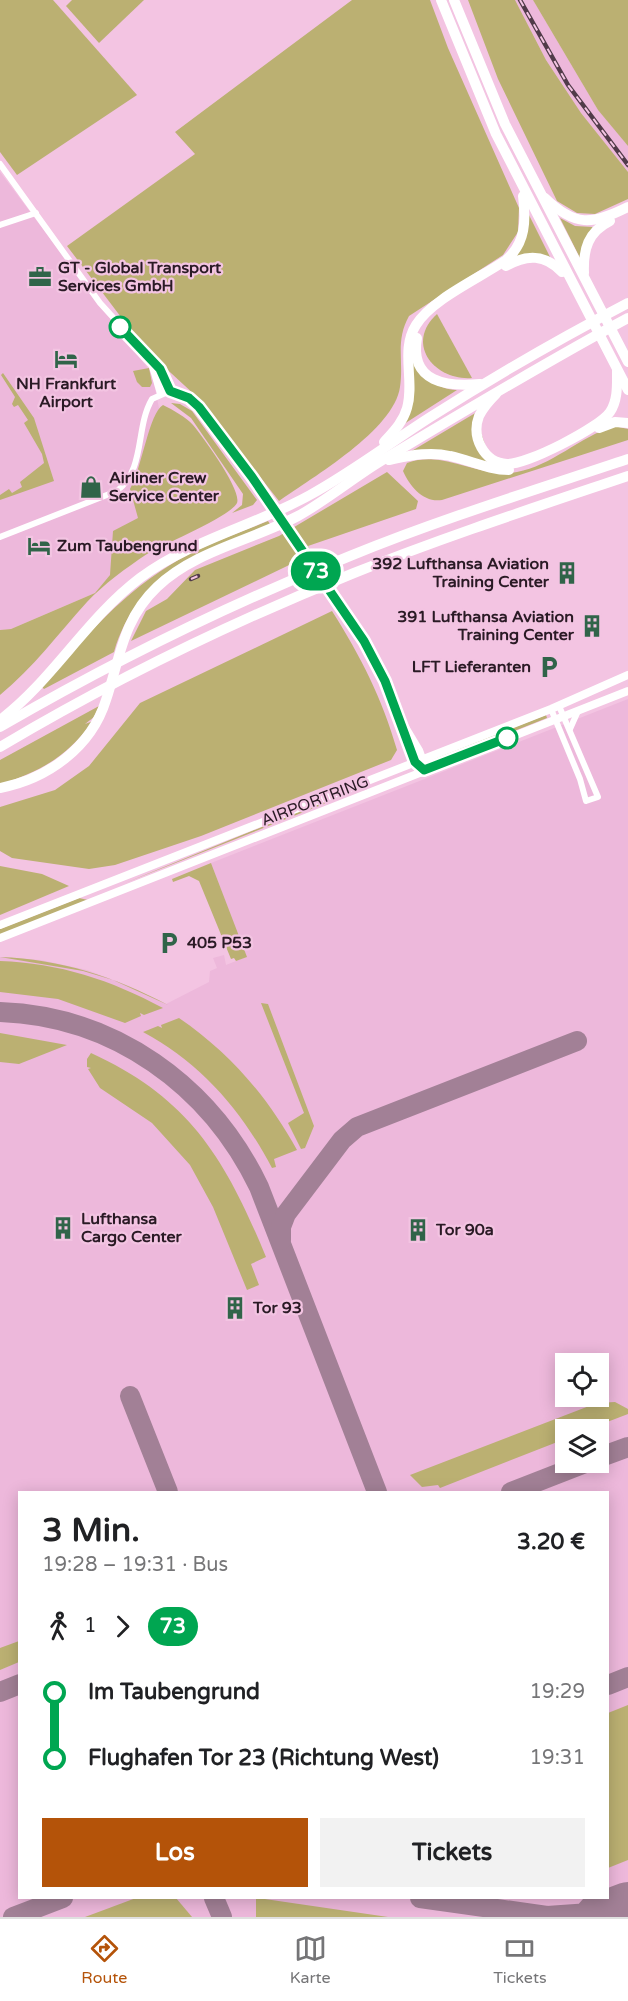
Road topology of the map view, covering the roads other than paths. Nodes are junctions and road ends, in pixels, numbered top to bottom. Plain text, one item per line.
1 (441, 0) edge
2 (454, 0) edge
3 (0, 164) edge
4 (522, 187) junction
5 (539, 191) junction
6 (628, 207) edge
7 (628, 212) edge
8 (36, 213) junction
9 (0, 225) edge
10 (584, 276) junction
11 (570, 280) junction
12 (628, 303) edge
13 (628, 318) edge
14 (150, 360) junction
15 (628, 362) edge
16 (616, 368) junction
17 (484, 384) junction
18 (501, 388) junction
19 (628, 390) edge
20 (170, 391) junction
21 (160, 394) junction
22 (628, 423) edge
23 (377, 458) junction
24 (628, 459) edge
25 (628, 476) edge
26 (0, 537) edge
27 (628, 675) edge
28 (628, 691) edge
29 (555, 708) junction
30 (578, 710) junction
31 (559, 717) junction
32 (0, 720) edge
33 (0, 728) edge
34 (570, 729) junction
35 (0, 747) edge
36 (419, 760) junction
37 (424, 770) junction
38 (0, 788) edge
39 (0, 925) edge
40 (0, 938) edge

1 - 4 highway
2 - 5 highway
3 - 8 street
4 - 11 highway
4 - 23 highway
5 - 6 highway
5 - 10 highway
7 - 10 highway
8 - 9 street
8 - 14 street
10 - 15 highway
11 - 16 highway
11 - 17 highway
12 - 17 highway
13 - 18 highway
14 - 20 street
14 - 21 street
16 - 18 highway
16 - 19 highway
17 - 23 highway
18 - 23 highway
20 - 21 street
20 - 36 street
21 - 26 street
22 - 23 highway
23 - 32 highway
23 - 38 highway
24 - 33 highway
25 - 35 highway
27 - 29 street, AIRPORTRING
28 - 30 street, AIRPORTRING
29 - 31 street
29 - 36 street, AIRPORTRING
30 - 31 street, AIRPORTRING
30 - 34 street
31 - 34 street
31 - 34 street
31 - 37 street, AIRPORTRING
36 - 37 street
36 - 39 street, AIRPORTRING
37 - 40 street, AIRPORTRING

